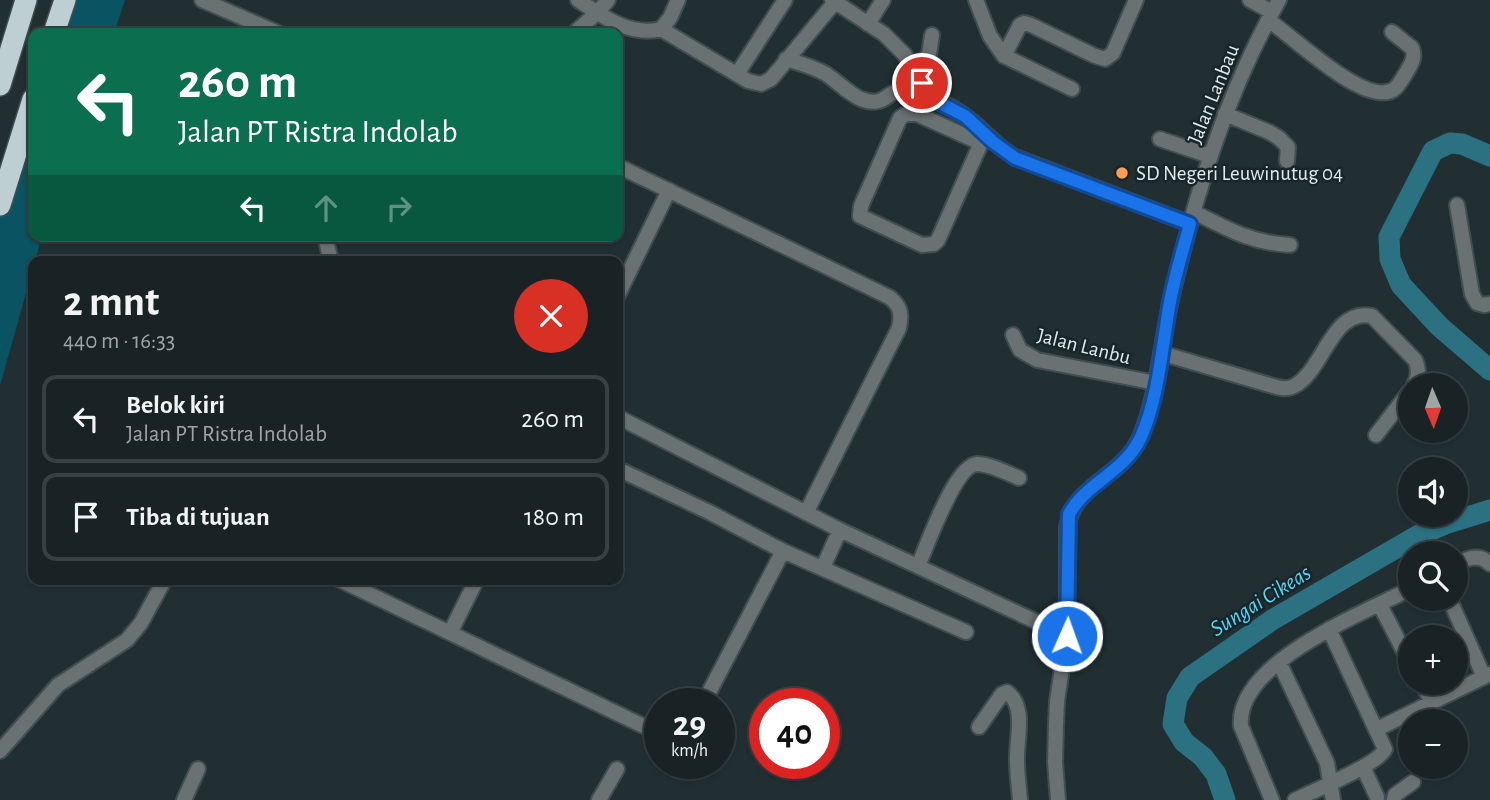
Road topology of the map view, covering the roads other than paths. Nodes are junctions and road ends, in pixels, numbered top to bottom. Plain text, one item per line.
1 (26, 0) edge
2 (65, 0) edge
3 (202, 0) edge
4 (578, 0) edge
5 (608, 0) edge
6 (678, 0) edge
7 (785, 0) edge
8 (883, 0) edge
9 (976, 0) edge
10 (1136, 0) edge
11 (833, 1) edge
12 (1266, 8) edge
13 (597, 13) junction
14 (868, 24) junction
15 (56, 28) edge
16 (266, 28) edge
17 (580, 28) edge
18 (661, 29) junction
19 (1392, 32) dead end
20 (932, 35) dead end
21 (1004, 56) junction
22 (786, 60) junction
23 (914, 68) junction
24 (737, 74) junction
25 (0, 85) edge
26 (1072, 89) dead end
27 (930, 98) junction
28 (1225, 114) junction
29 (28, 115) edge
30 (983, 139) junction
31 (1160, 139) dead end
32 (1210, 156) junction
33 (1287, 161) dead end
34 (623, 168) edge
35 (669, 190) junction
36 (0, 205) edge
37 (1457, 205) dead end
38 (1192, 218) junction
39 (1290, 245) dead end
40 (623, 285) edge
41 (1490, 304) edge
42 (1013, 335) dead end
43 (1161, 353) junction
44 (1418, 373) edge
45 (1156, 383) junction
46 (1398, 407) edge
47 (623, 419) edge
48 (1376, 435) dead end
49 (623, 471) edge
50 (1019, 478) dead end
51 (806, 513) junction
52 (841, 530) junction
53 (783, 551) junction
54 (1468, 560) edge
55 (1490, 564) edge
56 (918, 566) junction
57 (823, 567) junction
58 (162, 585) edge
59 (350, 585) edge
60 (474, 585) edge
61 (1398, 595) edge
62 (1380, 605) junction
63 (1455, 611) edge
64 (1329, 629) junction
65 (967, 632) dead end
66 (450, 633) junction
67 (1067, 636) junction
68 (1398, 640) edge
69 (1279, 662) junction
70 (1487, 675) edge
71 (711, 688) edge
72 (1428, 695) edge
73 (1432, 702) junction
74 (644, 726) edge
75 (979, 727) dead end
76 (1377, 729) junction
77 (0, 751) edge
78 (1363, 767) junction
79 (198, 769) dead end
80 (617, 769) dead end
81 (1330, 782) junction
82 (1413, 782) dead end
83 (1377, 797) dead end
84 (184, 800) edge
85 (599, 800) edge
86 (1020, 800) edge
87 (1058, 800) edge
88 (1272, 800) edge
89 (1295, 800) edge
90 (1333, 800) edge
91 (1394, 800) edge

1 - 25 highway
2 - 15 highway
3 - 16 street
4 - 13 street
5 - 13 street
6 - 18 street
7 - 24 street
8 - 14 street
9 - 21 street
10 - 21 street
11 - 14 street
11 - 22 street
12 - 19 street
12 - 28 street, Jalan Lanbau
13 - 17 street
13 - 18 street
14 - 23 street
18 - 24 street
20 - 23 street
21 - 26 street
22 - 24 street
22 - 27 street
23 - 27 street
27 - 30 street
28 - 32 street, Jalan Lanbau
28 - 33 street
29 - 36 highway
30 - 30 street
30 - 38 street
31 - 32 street
32 - 38 street, Jalan Lanbau
34 - 35 street
35 - 40 street
35 - 51 street
37 - 41 street
38 - 39 street
38 - 43 street, Jalan Lanbau
42 - 45 street, Jalan Lanbu
43 - 44 street
43 - 45 street, Jalan Lanbau
45 - 67 street, Jalan Lanbau
46 - 48 street
47 - 51 street
49 - 53 street
50 - 56 street
51 - 52 street
52 - 56 street
52 - 57 street
53 - 57 street
53 - 71 street
54 - 55 street
56 - 67 street
57 - 65 street
58 - 77 street
59 - 66 street
60 - 66 street
61 - 62 street
62 - 64 street
62 - 68 street
63 - 70 street
64 - 69 street
64 - 76 street
66 - 74 street
67 - 87 street, Jalan Lanbau
69 - 81 street
69 - 88 street
70 - 73 street
72 - 73 street
73 - 76 street
75 - 86 street
76 - 78 street
78 - 81 street
78 - 83 street
79 - 84 street
80 - 85 street
81 - 89 street
81 - 90 street
82 - 91 street

